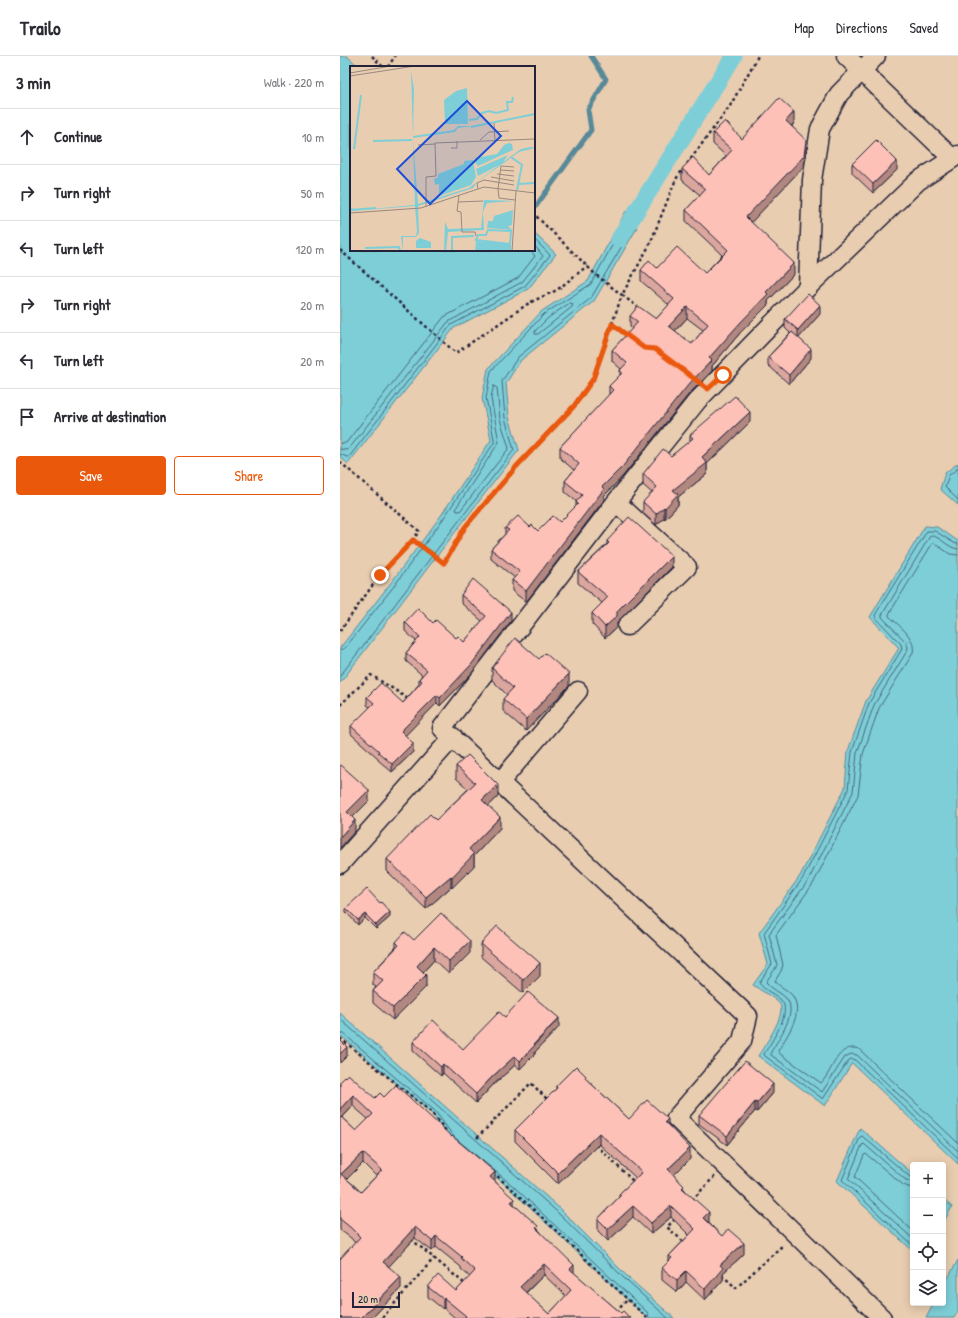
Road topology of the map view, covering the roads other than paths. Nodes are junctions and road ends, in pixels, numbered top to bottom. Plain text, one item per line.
1 (846, 56) edge
2 (876, 56) edge
3 (861, 71) junction
4 (955, 157) edge
5 (808, 287) junction
6 (616, 502) junction
7 (627, 626) dead end
8 (578, 691) dead end
9 (453, 738) junction
10 (500, 782) junction
11 (340, 864) edge
12 (882, 1318) edge

1 - 3 street
2 - 3 street
3 - 4 street
3 - 5 street
4 - 5 street
5 - 6 street
6 - 7 street
6 - 9 street
8 - 10 street
9 - 10 street
9 - 11 street
10 - 12 street

